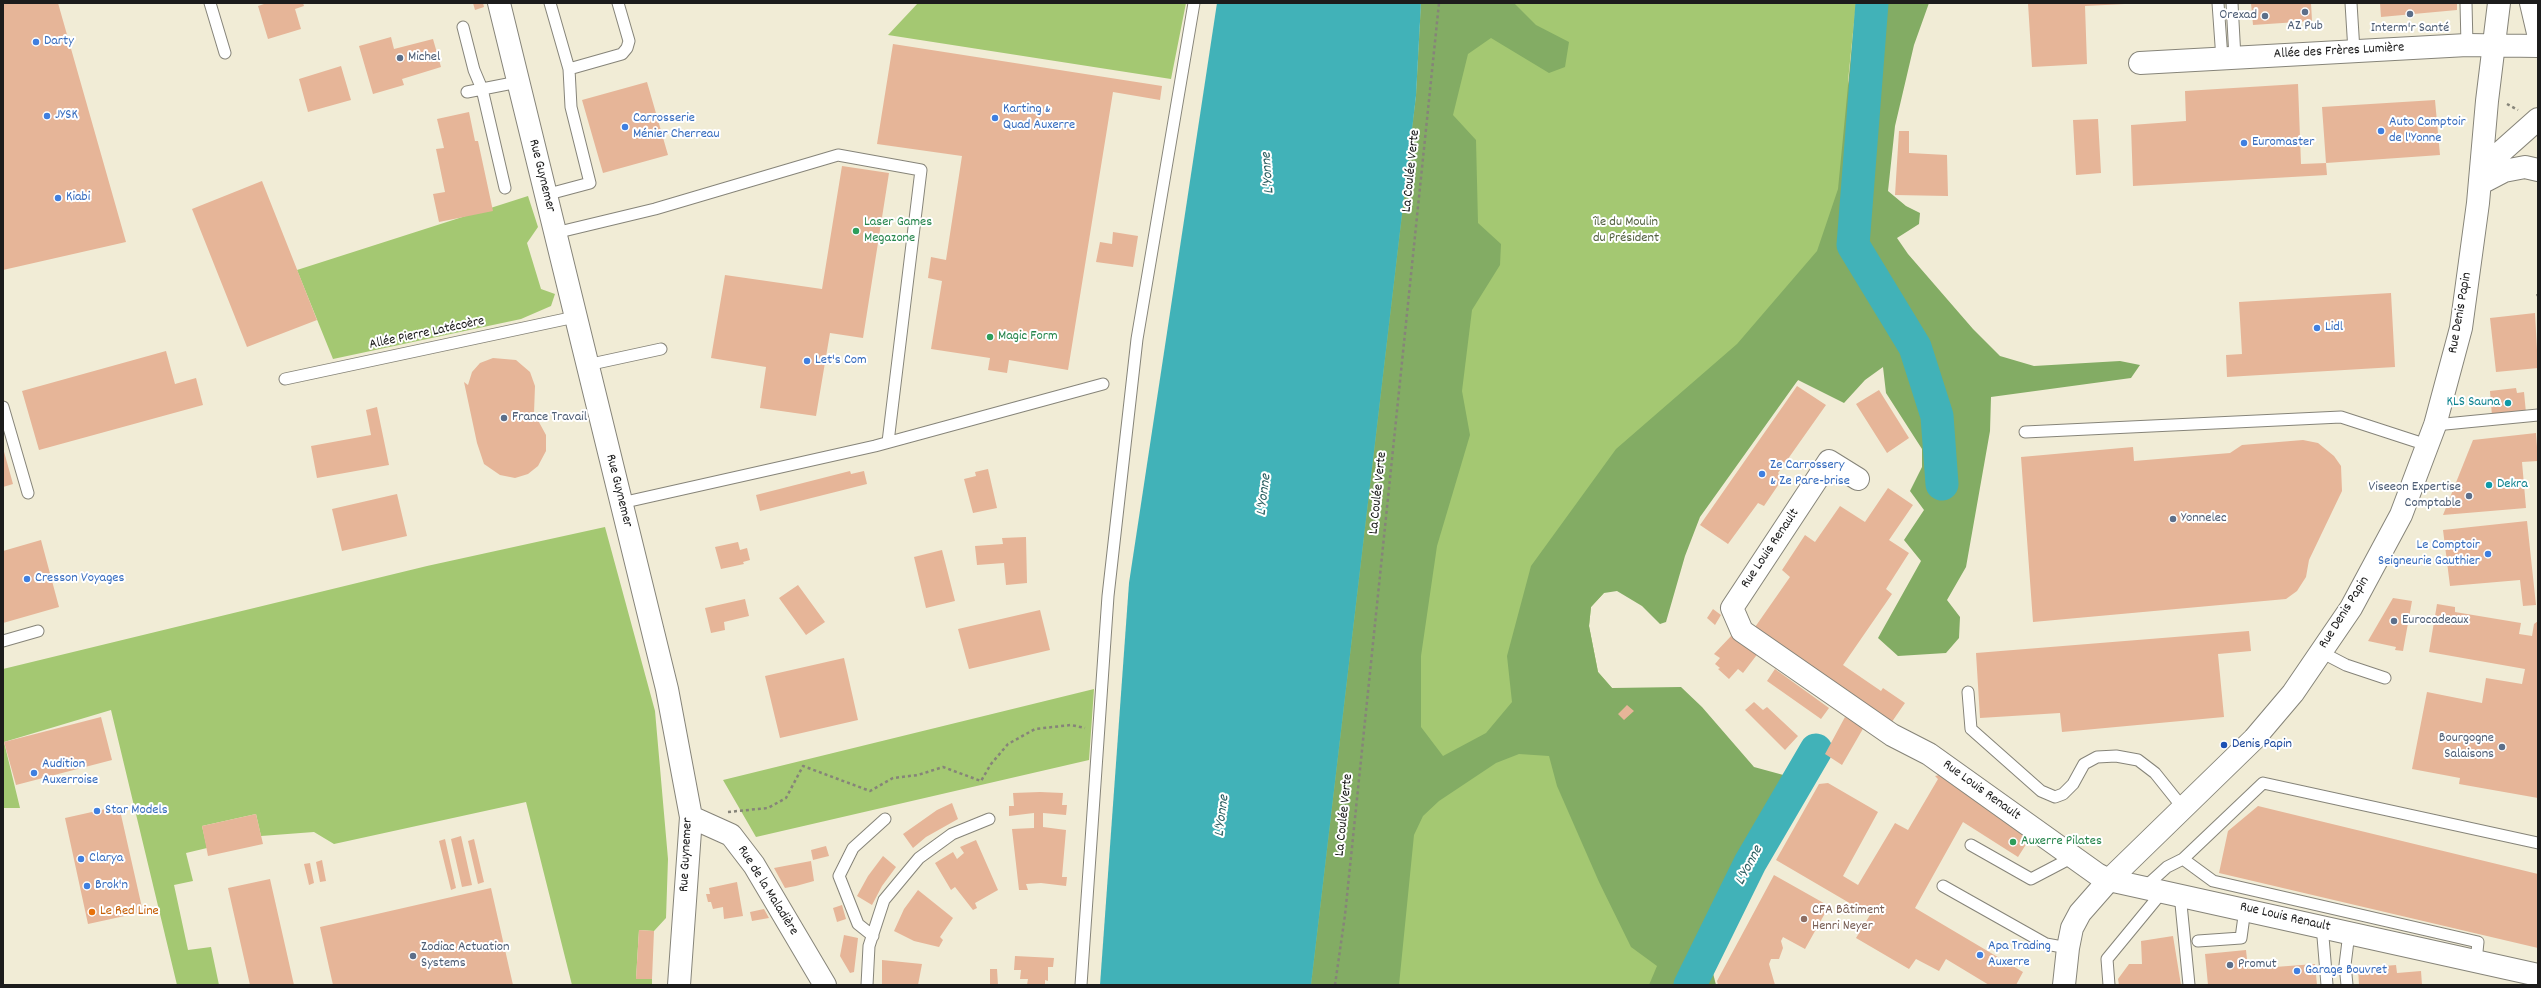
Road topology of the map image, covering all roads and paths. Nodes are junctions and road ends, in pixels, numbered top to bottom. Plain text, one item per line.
1 (210, 3) edge
2 (499, 3) edge
3 (550, 3) edge
4 (618, 3) edge
5 (1194, 3) edge
6 (1439, 3) edge
7 (2218, 3) edge
8 (2232, 3) edge
9 (2351, 3) edge
10 (2466, 3) edge
11 (2499, 3) edge
12 (2531, 3) edge
13 (463, 27) dead end
14 (2538, 33) edge
15 (2467, 45) junction
16 (2493, 45) junction
17 (2538, 46) edge
18 (2354, 51) junction
19 (225, 53) dead end
20 (2228, 58) junction
21 (2140, 63) dead end
22 (569, 69) junction
23 (518, 82) junction
24 (482, 89) junction
25 (467, 92) dead end
26 (2487, 101) junction
27 (2535, 122) edge
28 (2538, 170) edge
29 (2480, 184) junction
30 (505, 188) dead end
31 (545, 195) junction
32 (554, 233) junction
33 (575, 317) junction
34 (661, 349) dead end
35 (587, 365) junction
36 (285, 379) dead end
37 (1103, 384) dead end
38 (3, 407) edge
39 (2538, 415) edge
40 (2435, 425) junction
41 (2025, 432) dead end
42 (888, 442) junction
43 (2427, 445) junction
44 (1858, 479) dead end
45 (28, 493) dead end
46 (621, 503) junction
47 (38, 631) dead end
48 (3, 641) edge
49 (2321, 652) junction
50 (2385, 678) dead end
51 (1968, 692) dead end
52 (1098, 730) junction
53 (2183, 808) junction
54 (690, 817) junction
55 (885, 819) dead end
56 (989, 820) dead end
57 (713, 827) junction
58 (2538, 843) edge
59 (1971, 845) dead end
60 (2073, 857) junction
61 (2183, 859) junction
62 (2109, 880) junction
63 (1943, 886) dead end
64 (2162, 891) junction
65 (2245, 909) junction
66 (2325, 927) junction
67 (2350, 932) junction
68 (872, 936) junction
69 (2198, 941) dead end
70 (2068, 948) junction
71 (2476, 961) junction
72 (2538, 975) edge
73 (679, 985) edge
74 (825, 985) edge
75 (867, 985) edge
76 (1081, 985) edge
77 (1335, 985) edge
78 (2064, 985) edge
79 (2109, 985) edge
80 (2189, 985) edge
81 (2327, 985) edge
82 (2347, 985) edge

1 - 19 lane
2 - 23 street, Rue Guynemer
3 - 22 lane
4 - 22 lane
5 - 52 lane
6 - 77 path, La Coulée Verte
7 - 20 lane
8 - 20 lane
9 - 18 lane
10 - 15 lane
11 - 16 street, Rue Denis Papin
12 - 14 street
13 - 24 lane
15 - 16 street, Allée des Frères Lumière
15 - 18 street, Allée des Frères Lumière
16 - 17 street, Allée des Frères Lumière
16 - 26 street, Rue Denis Papin
18 - 20 street, Allée des Frères Lumière
20 - 21 street, Allée des Frères Lumière
22 - 31 lane
23 - 24 lane
23 - 31 street, Rue Guynemer
24 - 25 lane
24 - 30 lane
26 - 27 path
26 - 29 street, Rue Denis Papin
27 - 29 street, Rue Denis Papin
28 - 29 street
29 - 40 street, Rue Denis Papin
31 - 32 street, Rue Guynemer
32 - 33 street, Rue Guynemer
32 - 42 lane
33 - 35 street, Rue Guynemer
33 - 36 lane, Allée Pierre Latécoère
34 - 35 lane
35 - 46 street, Rue Guynemer
37 - 42 lane
38 - 45 lane
39 - 40 lane
40 - 43 street, Rue Denis Papin
41 - 43 lane
42 - 46 lane
43 - 49 street, Rue Denis Papin
44 - 60 street, Rue Louis Renault
46 - 54 street, Rue Guynemer
47 - 48 lane
49 - 50 lane
49 - 53 street, Rue Denis Papin
51 - 53 lane
52 - 57 path
52 - 76 lane
53 - 62 street, Rue Denis Papin
54 - 57 street, Rue de la Maladière
54 - 73 street, Rue Guynemer
55 - 68 lane
56 - 68 lane
57 - 74 street, Rue de la Maladière
58 - 61 lane
59 - 60 lane
60 - 62 street, Rue Louis Renault
61 - 64 lane
61 - 71 lane
62 - 64 street, Rue Louis Renault
62 - 70 street, Rue Denis Papin
63 - 70 lane
64 - 65 street, Rue Louis Renault
64 - 79 lane
64 - 80 lane
65 - 66 street, Rue Louis Renault
65 - 69 lane
66 - 67 street, Rue Louis Renault
66 - 81 lane
67 - 71 street, Rue Louis Renault
67 - 82 lane
68 - 75 lane
70 - 78 street, Rue Denis Papin
71 - 72 street, Rue Louis Renault

